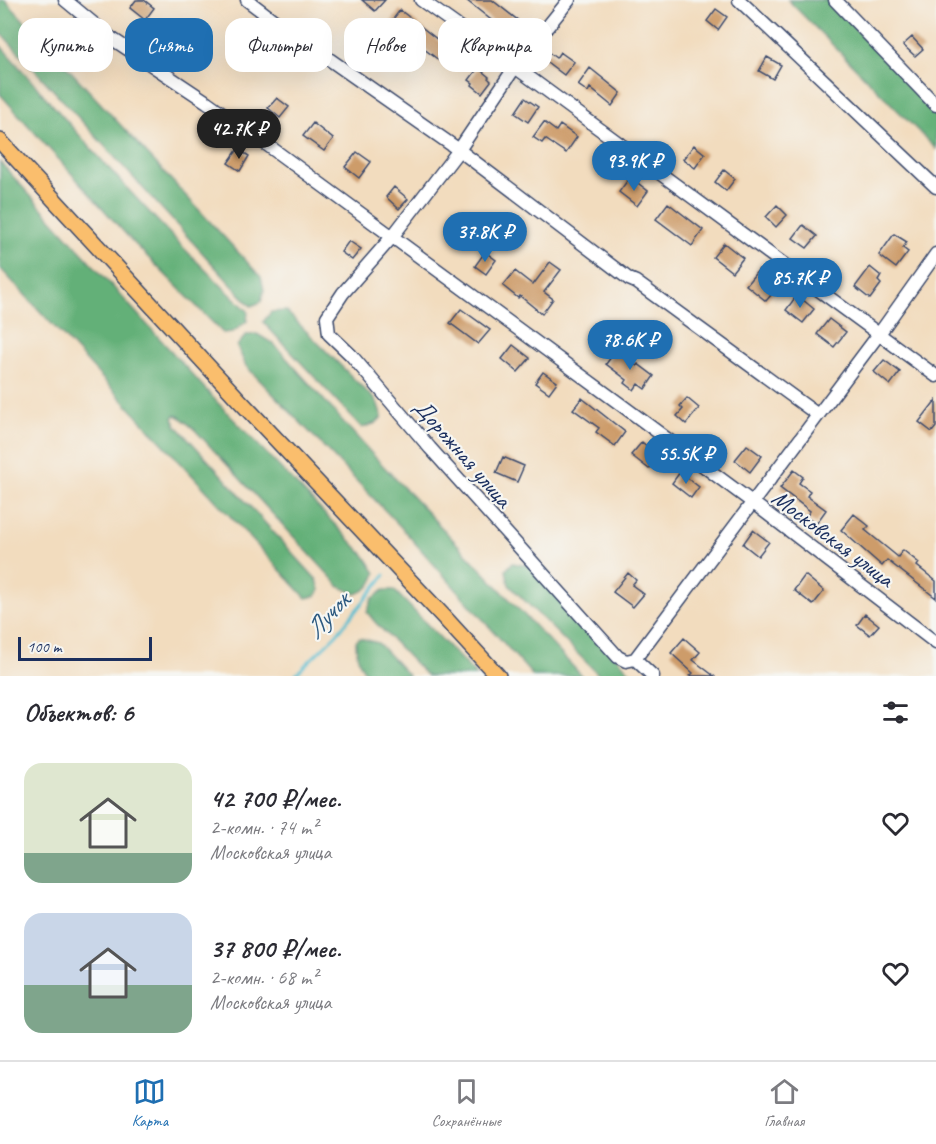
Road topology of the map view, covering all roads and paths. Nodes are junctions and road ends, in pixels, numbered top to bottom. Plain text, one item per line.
1 (65, 0) edge
2 (246, 0) edge
3 (421, 0) edge
4 (569, 0) edge
5 (739, 0) edge
6 (835, 0) edge
7 (446, 18) edge
8 (552, 21) edge
9 (512, 72) edge
10 (522, 72) edge
11 (936, 105) edge
12 (0, 141) edge
13 (459, 150) junction
14 (936, 187) edge
15 (392, 237) junction
16 (936, 254) edge
17 (879, 334) junction
18 (936, 376) edge
19 (818, 415) junction
20 (752, 502) junction
21 (936, 643) edge
22 (635, 659) junction
23 (498, 676) edge
24 (653, 676) edge

1 - 15 street, Московская улица
2 - 13 street
3 - 7 street
4 - 8 street, Дорожная улица
5 - 14 street
6 - 11 street
9 - 13 street, Дорожная улица
10 - 17 street
12 - 23 main road
13 - 15 street, Дорожная улица
13 - 19 street
15 - 20 street, Московская улица
15 - 22 street, Дорожная улица
16 - 17 street
17 - 18 street
17 - 19 street
19 - 20 street
20 - 21 street, Московская улица
20 - 22 street
22 - 24 street, Дорожная улица

